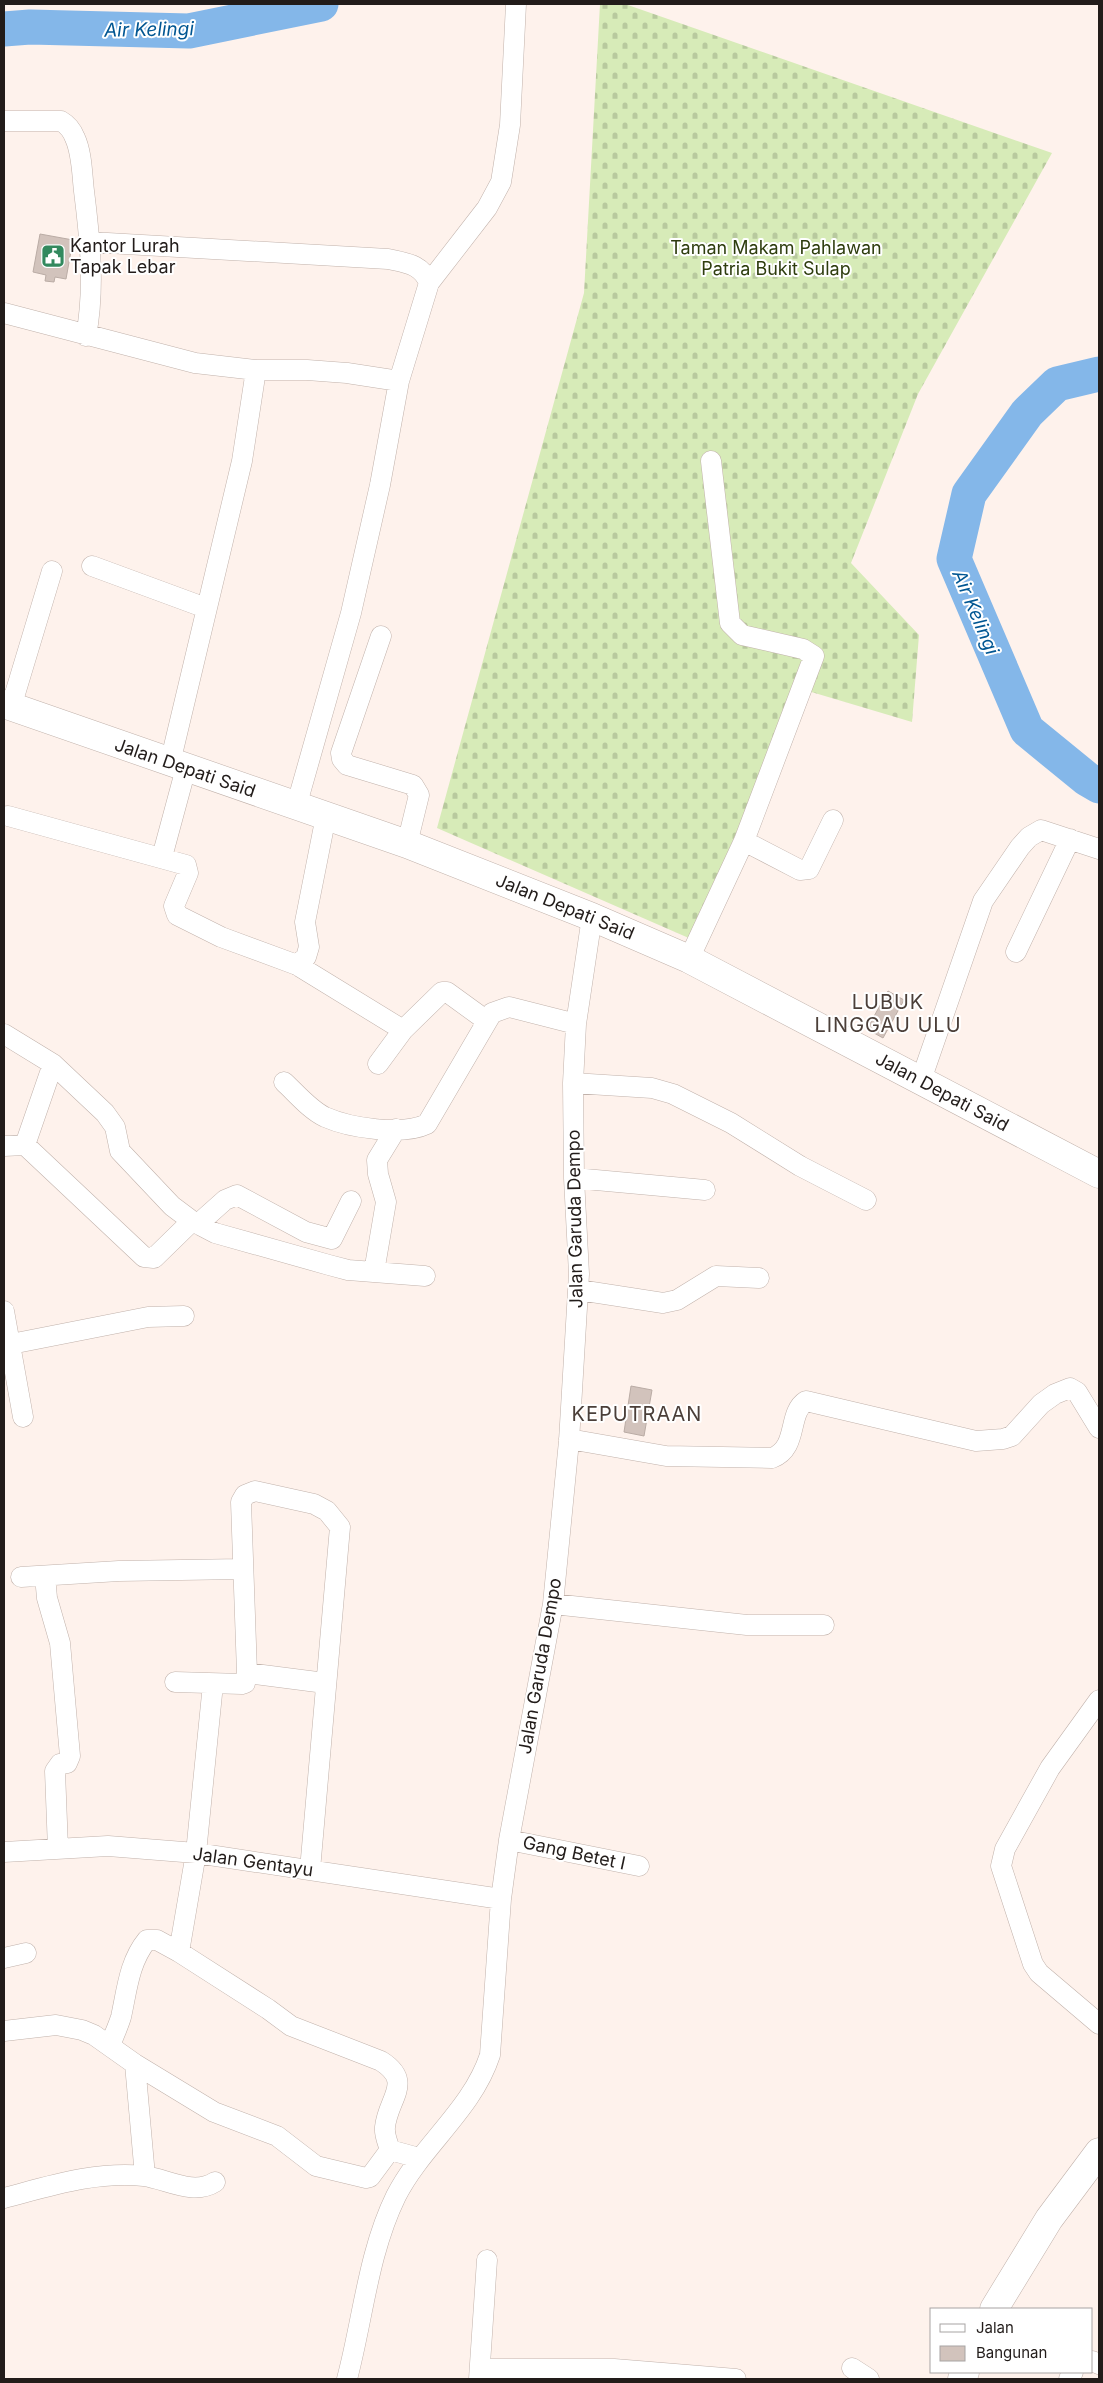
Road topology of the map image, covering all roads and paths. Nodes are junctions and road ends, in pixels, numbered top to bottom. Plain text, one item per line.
1 (516, 4) edge
2 (4, 120) edge
3 (90, 242) junction
4 (430, 283) junction
5 (4, 313) edge
6 (86, 336) junction
7 (256, 370) junction
8 (399, 381) junction
9 (712, 461) dead end
10 (92, 566) dead end
11 (52, 571) dead end
12 (206, 608) junction
13 (381, 636) dead end
14 (8, 706) edge
15 (178, 765) junction
16 (296, 807) junction
17 (8, 816) dead end
18 (326, 816) junction
19 (833, 820) dead end
20 (1070, 839) junction
21 (744, 841) junction
22 (407, 844) junction
23 (1099, 849) edge
24 (162, 857) junction
25 (592, 917) junction
26 (1016, 952) dead end
27 (689, 959) junction
28 (297, 965) junction
29 (487, 1021) junction
30 (576, 1024) junction
31 (403, 1030) junction
32 (4, 1034) edge
33 (53, 1064) junction
34 (378, 1064) dead end
35 (921, 1080) junction
36 (284, 1082) dead end
37 (573, 1083) junction
38 (396, 1130) junction
39 (25, 1145) junction
40 (4, 1146) edge
41 (1099, 1174) edge
42 (574, 1178) junction
43 (705, 1190) dead end
44 (866, 1200) dead end
45 (351, 1201) dead end
46 (195, 1223) junction
47 (332, 1240) junction
48 (329, 1265) junction
49 (374, 1272) junction
50 (425, 1276) dead end
51 (759, 1278) dead end
52 (579, 1290) junction
53 (4, 1311) edge
54 (184, 1316) dead end
55 (11, 1344) junction
56 (23, 1417) dead end
57 (1099, 1428) edge
58 (569, 1439) junction
59 (242, 1569) junction
60 (45, 1576) junction
61 (21, 1577) dead end
62 (553, 1604) junction
63 (824, 1625) dead end
64 (247, 1673) junction
65 (175, 1682) dead end
66 (325, 1683) junction
67 (213, 1684) junction
68 (1099, 1700) edge
69 (509, 1840) junction
70 (58, 1849) junction
71 (4, 1852) edge
72 (196, 1853) junction
73 (639, 1866) dead end
74 (310, 1870) junction
75 (501, 1899) junction
76 (178, 1952) junction
77 (26, 1953) dead end
78 (4, 1958) edge
79 (1099, 2024) edge
80 (4, 2031) edge
81 (110, 2046) junction
82 (135, 2064) junction
83 (390, 2150) junction
84 (1099, 2152) edge
85 (419, 2158) junction
86 (145, 2176) junction
87 (215, 2182) dead end
88 (4, 2198) edge
89 (486, 2260) dead end
90 (995, 2308) edge
91 (852, 2368) dead end
92 (480, 2374) edge
93 (347, 2379) edge
94 (736, 2379) edge
95 (869, 2379) edge

1 - 4 street
2 - 3 street
3 - 4 street
3 - 6 street
4 - 8 street
5 - 6 street
6 - 7 street
7 - 8 street
7 - 12 street
8 - 16 street
9 - 21 street
10 - 12 street
11 - 14 street
12 - 15 street
13 - 22 street
14 - 15 main road, Jalan Depati Said
15 - 16 main road, Jalan Depati Said
15 - 24 street
16 - 18 main road, Jalan Depati Said
17 - 24 street
18 - 22 main road, Jalan Depati Said
18 - 28 street
19 - 21 street
20 - 23 street
20 - 26 street
20 - 35 street
21 - 27 street
22 - 25 main road, Jalan Depati Said
24 - 28 street
25 - 27 main road, Jalan Depati Said
25 - 30 street, Jalan Garuda Dempo
27 - 35 main road, Jalan Depati Said
28 - 31 street
29 - 30 street
29 - 31 street
29 - 38 street
30 - 37 street, Jalan Garuda Dempo
31 - 34 street
32 - 33 street
33 - 39 street
33 - 46 street
35 - 41 main road, Jalan Depati Said
36 - 38 street
37 - 42 street, Jalan Garuda Dempo
37 - 44 street
38 - 49 street
39 - 40 street
39 - 46 street
42 - 43 street
42 - 52 street, Jalan Garuda Dempo
45 - 47 street
46 - 47 street
46 - 48 street
47 - 48 street
48 - 49 street
49 - 50 street
51 - 52 street
52 - 58 street, Jalan Garuda Dempo
53 - 55 street
54 - 55 street
55 - 56 street
57 - 58 street
58 - 62 street, Jalan Garuda Dempo
59 - 60 street
59 - 64 street
59 - 66 street
60 - 61 street
60 - 70 street
62 - 63 street
62 - 69 street, Jalan Garuda Dempo
64 - 66 street
64 - 67 street
65 - 67 street
66 - 74 street
67 - 72 street
68 - 79 street
69 - 73 street, Gang Betet I
69 - 75 street, Jalan Garuda Dempo
70 - 71 street, Jalan Gentayu
70 - 72 street, Jalan Gentayu
72 - 74 street, Jalan Gentayu
72 - 76 street
74 - 75 street, Jalan Gentayu
75 - 85 street, Jalan Garuda Dempo
76 - 81 street
76 - 83 street
77 - 78 street
80 - 81 street
81 - 82 street
82 - 83 street
82 - 86 street
83 - 85 street
84 - 90 main road
85 - 93 street, Jalan Garuda Dempo
86 - 87 street
86 - 88 street
89 - 92 street
91 - 95 street
92 - 94 street

